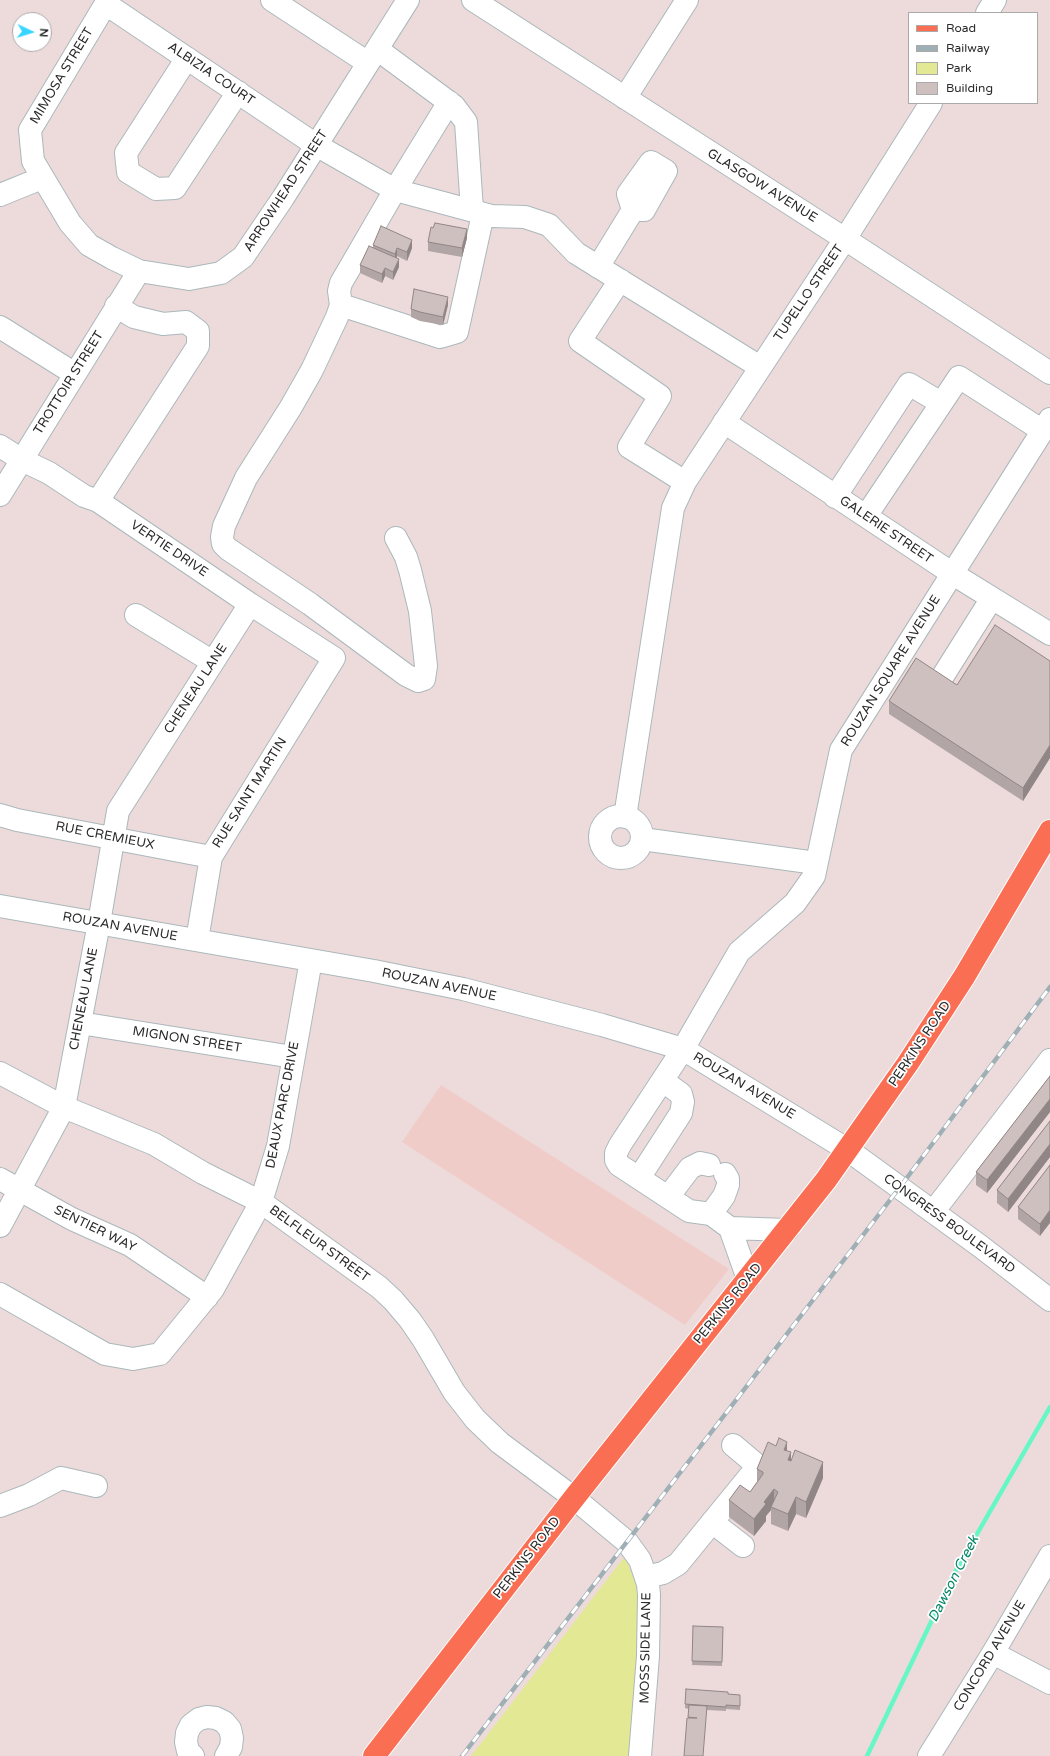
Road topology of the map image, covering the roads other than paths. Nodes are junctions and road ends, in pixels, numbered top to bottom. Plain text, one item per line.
1 (272, 0) edge
2 (408, 0) edge
3 (473, 0) edge
4 (687, 0) edge
5 (995, 0) edge
6 (107, 2) edge
7 (988, 12) edge
8 (372, 56) junction
9 (187, 58) junction
10 (238, 92) junction
11 (625, 98) junction
12 (449, 102) junction
13 (929, 104) edge
14 (316, 145) junction
15 (42, 178) junction
16 (395, 190) junction
17 (0, 195) edge
18 (633, 210) dead end
19 (478, 212) junction
20 (70, 222) joint
21 (845, 239) junction
22 (598, 267) junction
23 (138, 271) junction
24 (620, 280) junction
25 (341, 305) junction
26 (116, 306) junction
27 (0, 327) edge
28 (760, 367) junction
29 (1050, 373) edge
30 (75, 374) junction
31 (941, 403) junction
32 (724, 422) junction
33 (1046, 425) edge
34 (0, 446) edge
35 (22, 460) junction
36 (685, 482) junction
37 (0, 496) edge
38 (836, 497) junction
39 (98, 501) junction
40 (866, 516) junction
41 (396, 538) dead end
42 (952, 574) junction
43 (992, 598) junction
44 (250, 604) junction
45 (136, 615) dead end
46 (1050, 634) edge
47 (334, 658) joint
48 (213, 662) junction
49 (941, 679) edge
50 (0, 815) edge
51 (625, 817) junction
52 (1050, 831) edge
53 (113, 837) junction
54 (642, 839) junction
55 (211, 857) junction
56 (816, 863) junction
57 (0, 906) edge
58 (99, 923) junction
59 (197, 940) junction
60 (310, 960) junction
61 (80, 1023) junction
62 (683, 1049) junction
63 (293, 1057) junction
64 (1050, 1060) edge
65 (0, 1073) edge
66 (663, 1081) junction
67 (64, 1107) junction
68 (848, 1150) junction
69 (639, 1178) junction
70 (0, 1179) edge
71 (19, 1190) junction
72 (668, 1197) junction
73 (261, 1202) junction
74 (934, 1212) junction
75 (711, 1214) junction
76 (0, 1226) edge
77 (730, 1228) junction
78 (787, 1230) junction
79 (748, 1279) junction
80 (0, 1294) edge
81 (207, 1297) junction
82 (1050, 1300) edge
83 (733, 1445) dead end
84 (96, 1486) dead end
85 (574, 1498) junction
86 (0, 1506) edge
87 (712, 1522) junction
88 (743, 1546) dead end
89 (1050, 1556) edge
90 (646, 1577) junction
91 (993, 1653) junction
92 (1050, 1684) edge
93 (193, 1756) edge
94 (226, 1756) edge
95 (374, 1756) edge
96 (640, 1756) edge
97 (929, 1756) edge

1 - 8 street
2 - 8 street, ARROWHEAD STREET
3 - 11 street, GLASGOW AVENUE
4 - 11 street
5 - 7 street
6 - 9 street, ALBIZIA COURT
6 - 15 street, MIMOSA STREET
8 - 12 street
8 - 14 street, ARROWHEAD STREET
9 - 10 street, ALBIZIA COURT
9 - 10 street
10 - 14 street, ALBIZIA COURT
11 - 21 street, GLASGOW AVENUE
12 - 16 street
12 - 19 street
13 - 21 street, TUPELLO STREET
14 - 16 street, ALBIZIA COURT
14 - 23 street, ARROWHEAD STREET
15 - 17 street
15 - 20 street, MIMOSA STREET
16 - 19 street, ALBIZIA COURT
16 - 25 street
18 - 22 street
19 - 22 street, ALBIZIA COURT
19 - 25 street
20 - 23 street, ARROWHEAD STREET
21 - 28 street, TUPELLO STREET
21 - 29 street, GLASGOW AVENUE
22 - 24 street, ALBIZIA COURT
23 - 26 street, TROTTOIR STREET
24 - 28 street, ALBIZIA COURT
24 - 36 street
25 - 41 street
26 - 30 street, TROTTOIR STREET
26 - 39 street
27 - 30 street
28 - 32 street, TUPELLO STREET
30 - 35 street, TROTTOIR STREET
31 - 33 street
31 - 38 street
31 - 40 street
32 - 36 street, TUPELLO STREET
32 - 38 street, GALERIE STREET
33 - 42 street, ROUZAN SQUARE AVENUE
34 - 35 street, VERTIE DRIVE
35 - 37 street, TROTTOIR STREET
35 - 39 street, VERTIE DRIVE
36 - 51 street, TUPELLO STREET
38 - 40 street, GALERIE STREET
39 - 44 street, VERTIE DRIVE
40 - 42 street, GALERIE STREET
42 - 43 street, GALERIE STREET
42 - 56 street, ROUZAN SQUARE AVENUE
43 - 46 street, GALERIE STREET
43 - 49 street
44 - 47 street, VERTIE DRIVE
44 - 48 street, CHENEAU LANE
45 - 48 street
47 - 55 street, RUE SAINT MARTIN
48 - 53 street, CHENEAU LANE
50 - 53 street, RUE CREMIEUX
51 - 54 street
51 - 54 street
52 - 68 main road, PERKINS ROAD
53 - 55 street, RUE CREMIEUX
53 - 58 street, CHENEAU LANE
54 - 56 street
55 - 59 street, RUE SAINT MARTIN
56 - 62 street, ROUZAN SQUARE AVENUE
57 - 58 street, ROUZAN AVENUE
58 - 59 street, ROUZAN AVENUE
58 - 61 street, CHENEAU LANE
59 - 60 street, ROUZAN AVENUE
60 - 62 street, ROUZAN AVENUE
60 - 63 street, DEAUX PARC DRIVE
61 - 63 street, MIGNON STREET
61 - 67 street, CHENEAU LANE
62 - 66 street, ROUZAN SQUARE AVENUE
62 - 68 street, ROUZAN AVENUE
63 - 73 street, DEAUX PARC DRIVE
64 - 74 street
65 - 67 street, BELFLEUR STREET
66 - 69 street
66 - 69 street, ROUZAN SQUARE AVENUE
67 - 71 street, CHENEAU LANE
67 - 73 street, BELFLEUR STREET
68 - 74 street, CONGRESS BOULEVARD
68 - 78 main road, PERKINS ROAD
69 - 72 street, ROUZAN SQUARE AVENUE
70 - 71 street, SENTIER WAY
71 - 76 street, CHENEAU LANE
71 - 81 street, SENTIER WAY
72 - 75 street
72 - 75 street
73 - 81 street, DEAUX PARC DRIVE
73 - 85 street, BELFLEUR STREET
74 - 82 street, CONGRESS BOULEVARD
75 - 77 street
77 - 78 street
77 - 79 street
78 - 79 main road, PERKINS ROAD
79 - 85 main road, PERKINS ROAD
80 - 81 street, DEAUX PARC DRIVE
83 - 87 street
84 - 86 street
85 - 90 street, MOSS SIDE LANE
85 - 95 main road, PERKINS ROAD
87 - 88 street
87 - 90 street
89 - 91 street, CONCORD AVENUE
90 - 96 street, MOSS SIDE LANE
91 - 92 street
91 - 97 street, CONCORD AVENUE
93 - 94 street

